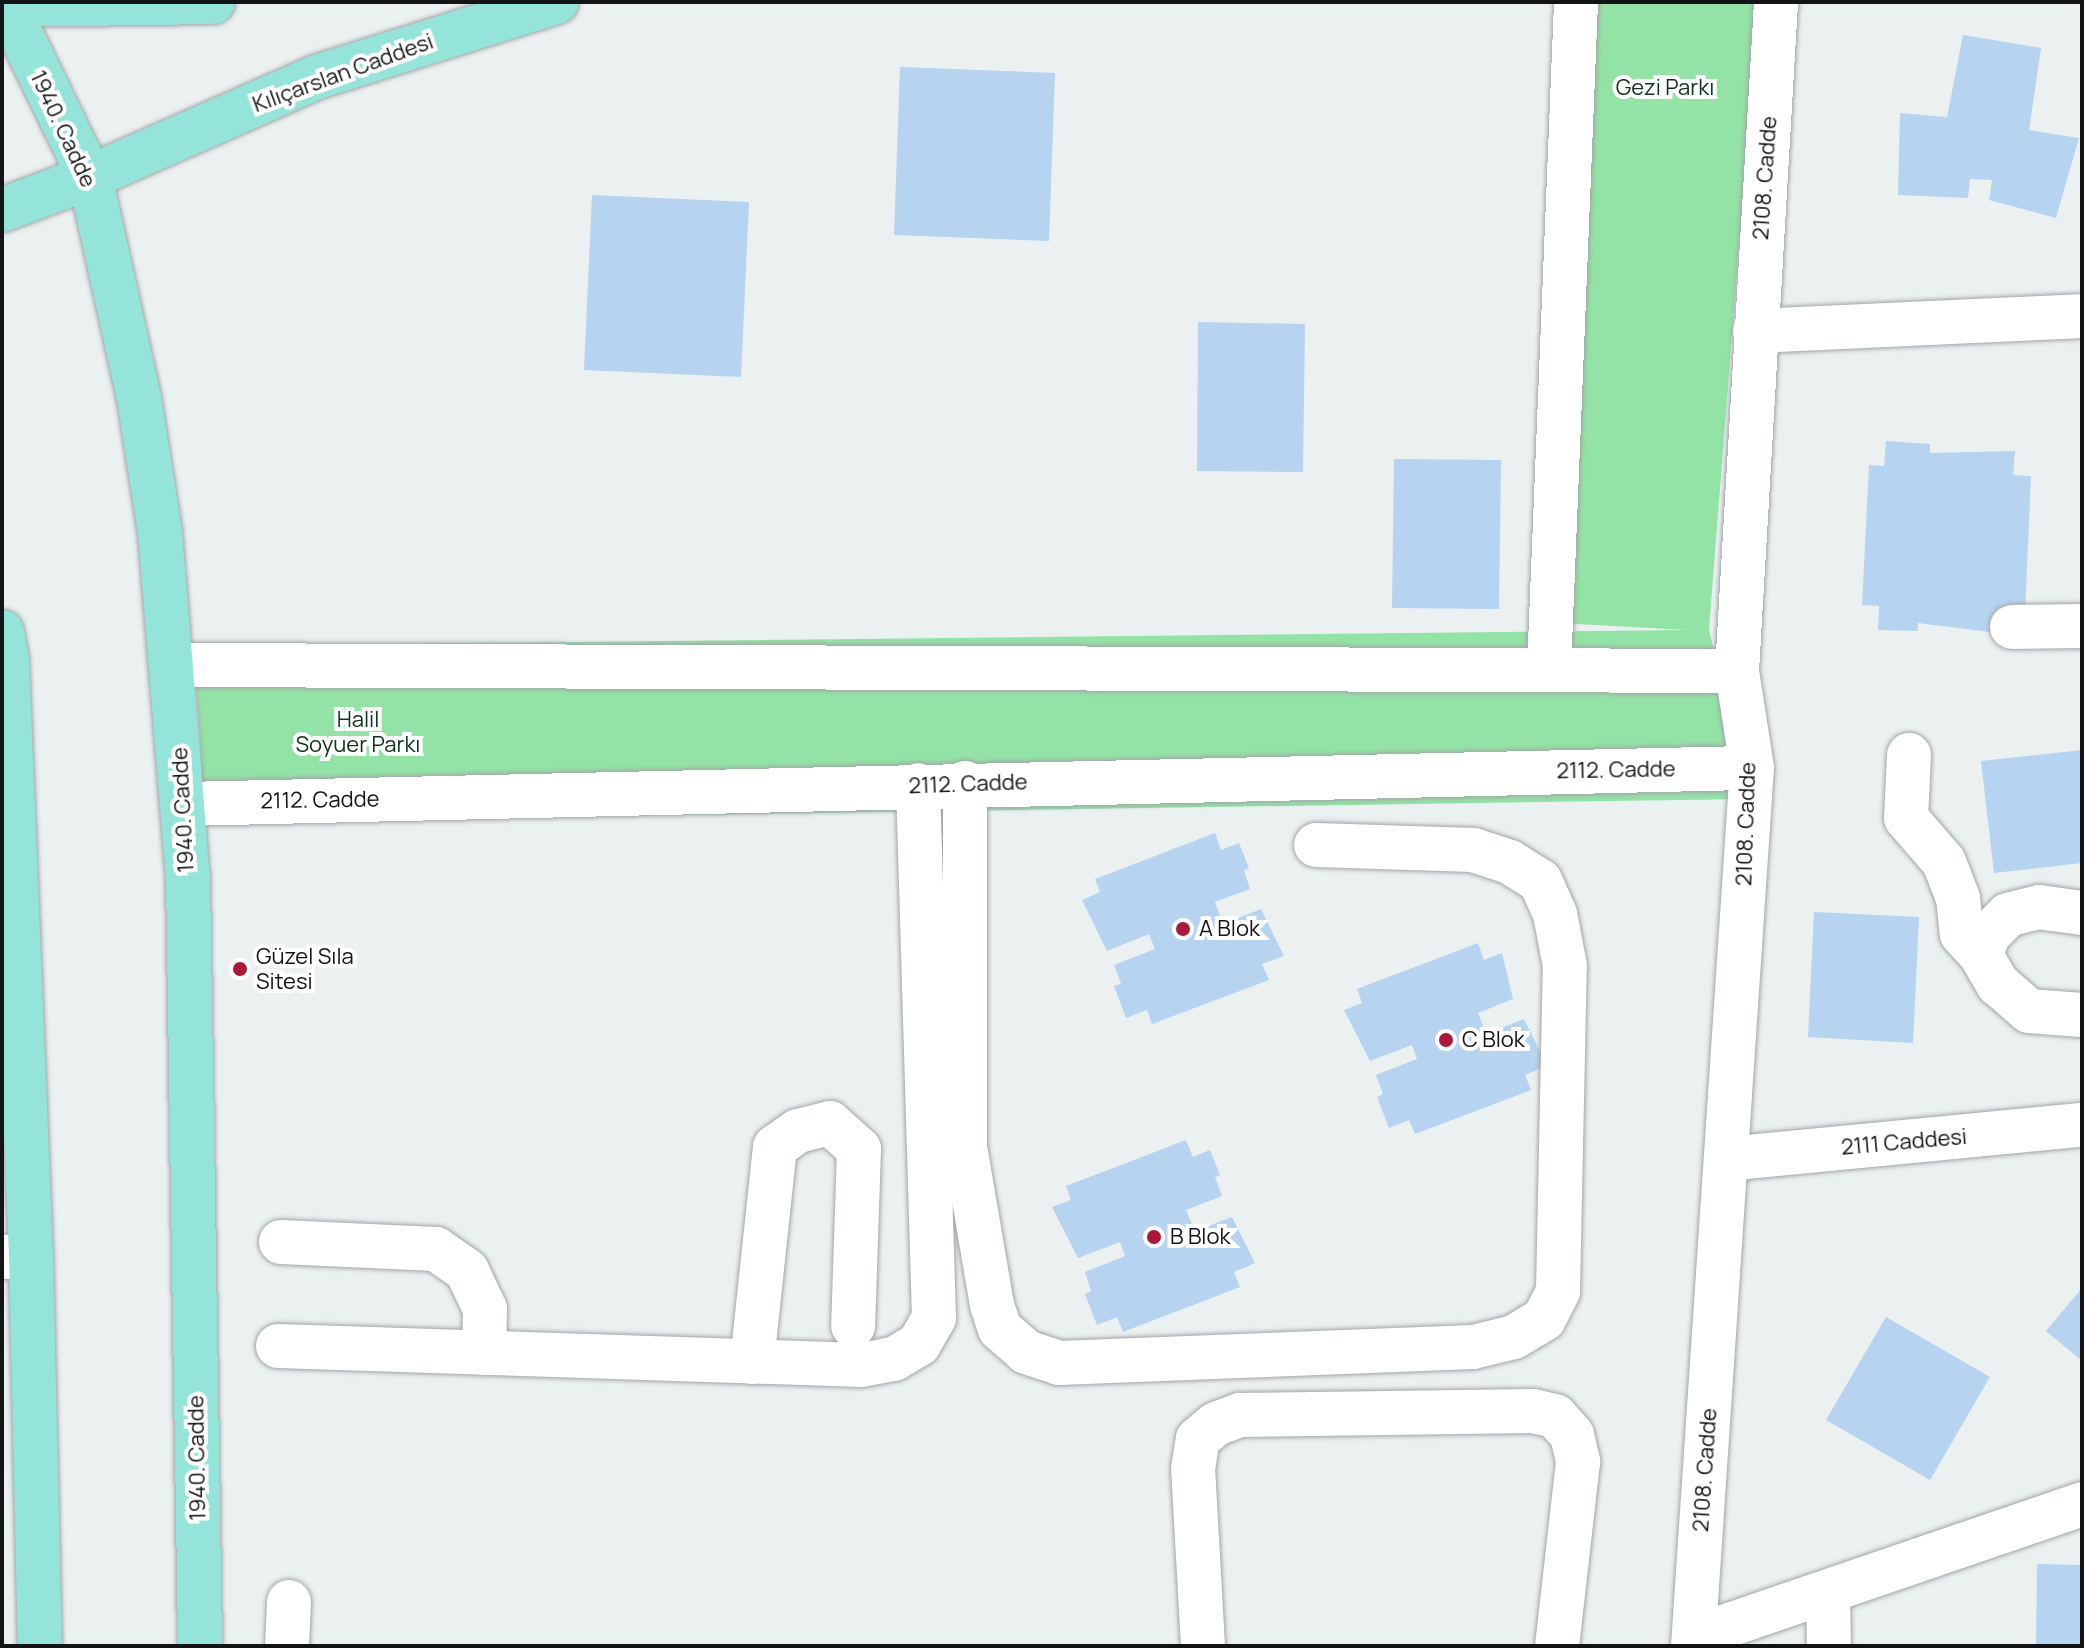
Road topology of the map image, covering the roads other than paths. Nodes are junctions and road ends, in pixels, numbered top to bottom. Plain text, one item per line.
1 (213, 2) edge
2 (557, 2) edge
3 (1576, 2) edge
4 (1776, 2) edge
5 (5, 4) edge
6 (90, 177) junction
7 (2, 210) edge
8 (2082, 316) edge
9 (1755, 331) junction
10 (2082, 626) edge
11 (2012, 627) dead end
12 (2, 632) edge
13 (174, 665) junction
14 (1549, 669) junction
15 (1737, 671) junction
16 (1909, 755) dead end
17 (1752, 768) junction
18 (965, 783) junction
19 (918, 785) junction
20 (184, 804) junction
21 (1316, 845) dead end
22 (2082, 913) edge
23 (1981, 955) junction
24 (2082, 1015) edge
25 (2082, 1125) edge
26 (1726, 1159) junction
27 (281, 1242) dead end
28 (16, 1257) edge
29 (853, 1326) dead end
30 (278, 1346) dead end
31 (484, 1353) junction
32 (752, 1362) junction
33 (2082, 1504) edge
34 (1828, 1594) junction
35 (289, 1602) dead end
36 (1693, 1641) edge
37 (40, 1646) edge
38 (200, 1646) edge
39 (287, 1646) edge
40 (1203, 1646) edge
41 (1557, 1646) edge
42 (1829, 1646) edge

1 - 5 main road
2 - 6 main road, Kılıçarslan Caddesi
3 - 14 street
4 - 9 street, 2108. Cadde
5 - 6 main road, 1940. Cadde
6 - 7 main road, Kılıçarslan Caddesi
6 - 13 main road, 1940. Cadde
8 - 9 street
9 - 15 street, 2108. Cadde
10 - 11 street
12 - 28 main road
13 - 14 street
13 - 20 main road, 1940. Cadde
14 - 15 street
15 - 17 street, 2108. Cadde
16 - 23 street
17 - 18 street, 2112. Cadde
17 - 26 street, 2108. Cadde
18 - 19 street, 2112. Cadde
18 - 21 street
19 - 20 street, 2112. Cadde
19 - 32 street
20 - 38 main road, 1940. Cadde
22 - 23 street
23 - 24 street
25 - 26 street, 2111 Caddesi
26 - 36 street, 2108. Cadde
27 - 31 street
28 - 37 main road
29 - 32 street
30 - 31 street
31 - 32 street
33 - 34 street
34 - 36 street
34 - 42 street
35 - 39 street
40 - 41 street

